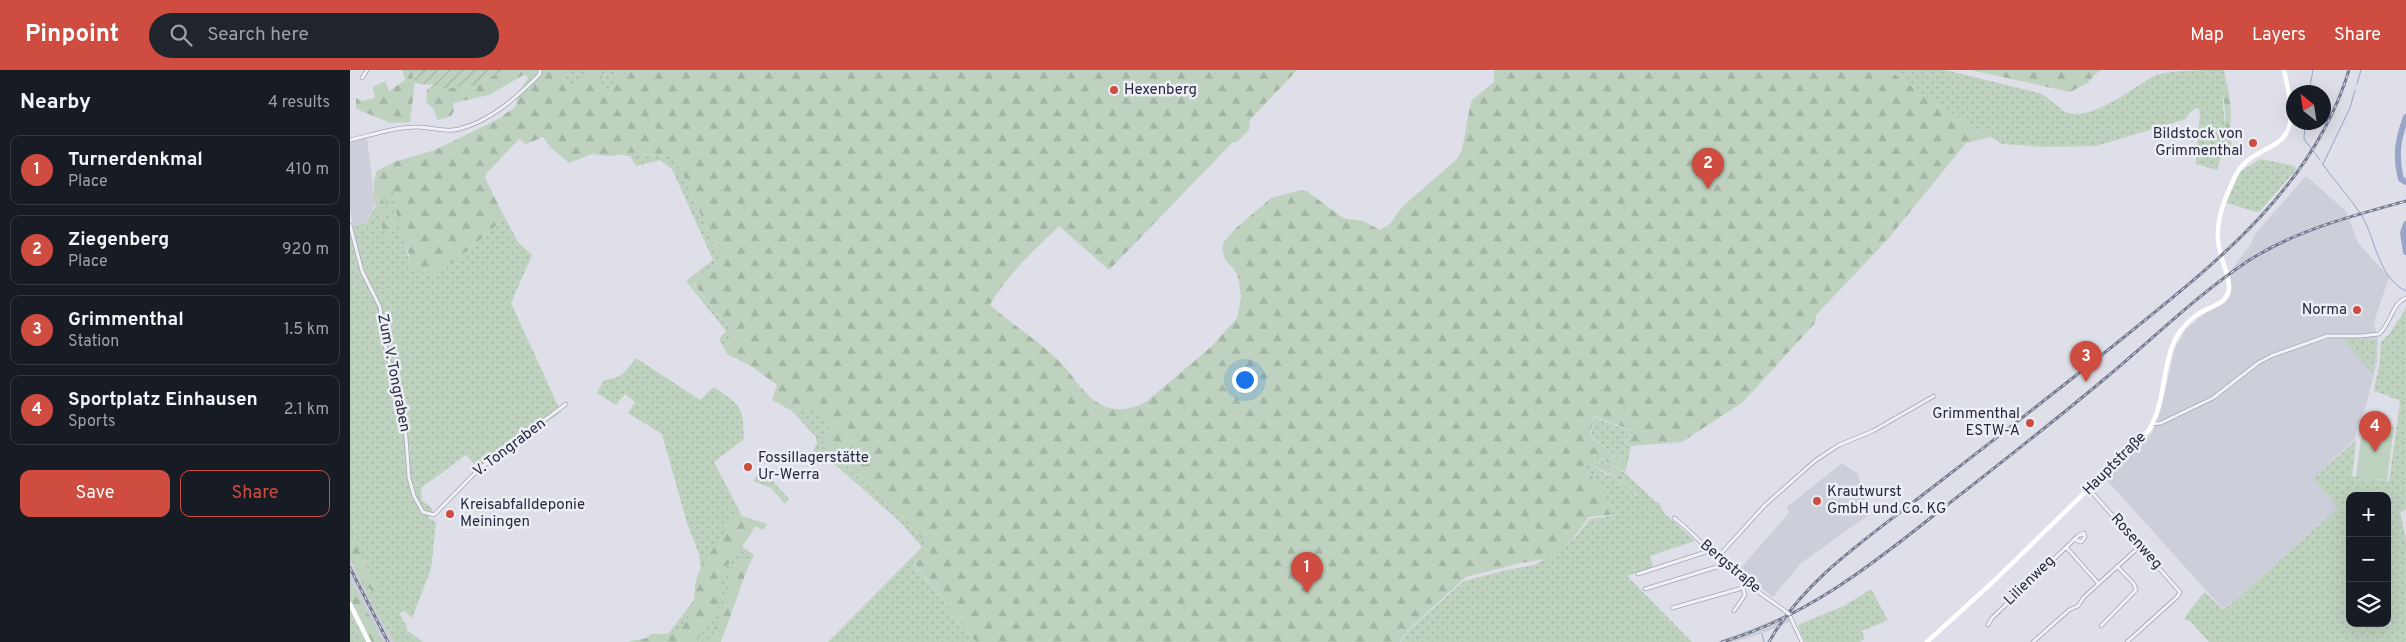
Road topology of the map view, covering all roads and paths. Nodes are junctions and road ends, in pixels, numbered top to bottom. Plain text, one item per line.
1 (368, 70) edge
2 (540, 70) edge
3 (2284, 70) edge
4 (362, 78) dead end
5 (350, 140) edge
6 (350, 225) edge
7 (2405, 298) edge
8 (1934, 396) dead end
9 (566, 404) dead end
10 (2153, 424) junction
11 (2089, 489) junction
12 (434, 515) joint
13 (1674, 518) dead end
14 (2074, 539) dead end
15 (2140, 546) junction
16 (2066, 547) junction
17 (1709, 551) junction
18 (1717, 558) junction
19 (1724, 565) junction
20 (2117, 566) junction
21 (1638, 574) dead end
22 (2098, 583) junction
23 (1747, 584) junction
24 (1743, 588) junction
25 (1645, 589) dead end
26 (350, 604) edge
27 (1672, 608) dead end
28 (1734, 611) dead end
29 (1988, 625) dead end
30 (2101, 626) dead end
31 (369, 642) edge
32 (1802, 642) edge
33 (1928, 642) edge
34 (2033, 642) edge
35 (2127, 642) edge

1 - 4 street
2 - 5 street
3 - 10 main road, Hauptstraße
6 - 12 street, Zum V. Tongraben
7 - 10 street
8 - 18 street
9 - 12 street, V. Tongraben
10 - 11 main road, Hauptstraße
11 - 15 street, Rosenweg
11 - 33 main road, Hauptstraße
13 - 17 street, Bergstraße
14 - 16 street, Lilienweg
15 - 20 street
15 - 35 street, Rosenweg
16 - 22 street
16 - 29 street, Lilienweg
17 - 18 street, Bergstraße
17 - 21 street
18 - 19 street, Bergstraße
19 - 23 street, Bergstraße
19 - 25 street
20 - 22 street
20 - 30 street
22 - 34 street
23 - 24 street
23 - 32 street, Bergstraße, bridge
24 - 27 street
24 - 28 street
26 - 31 main road

